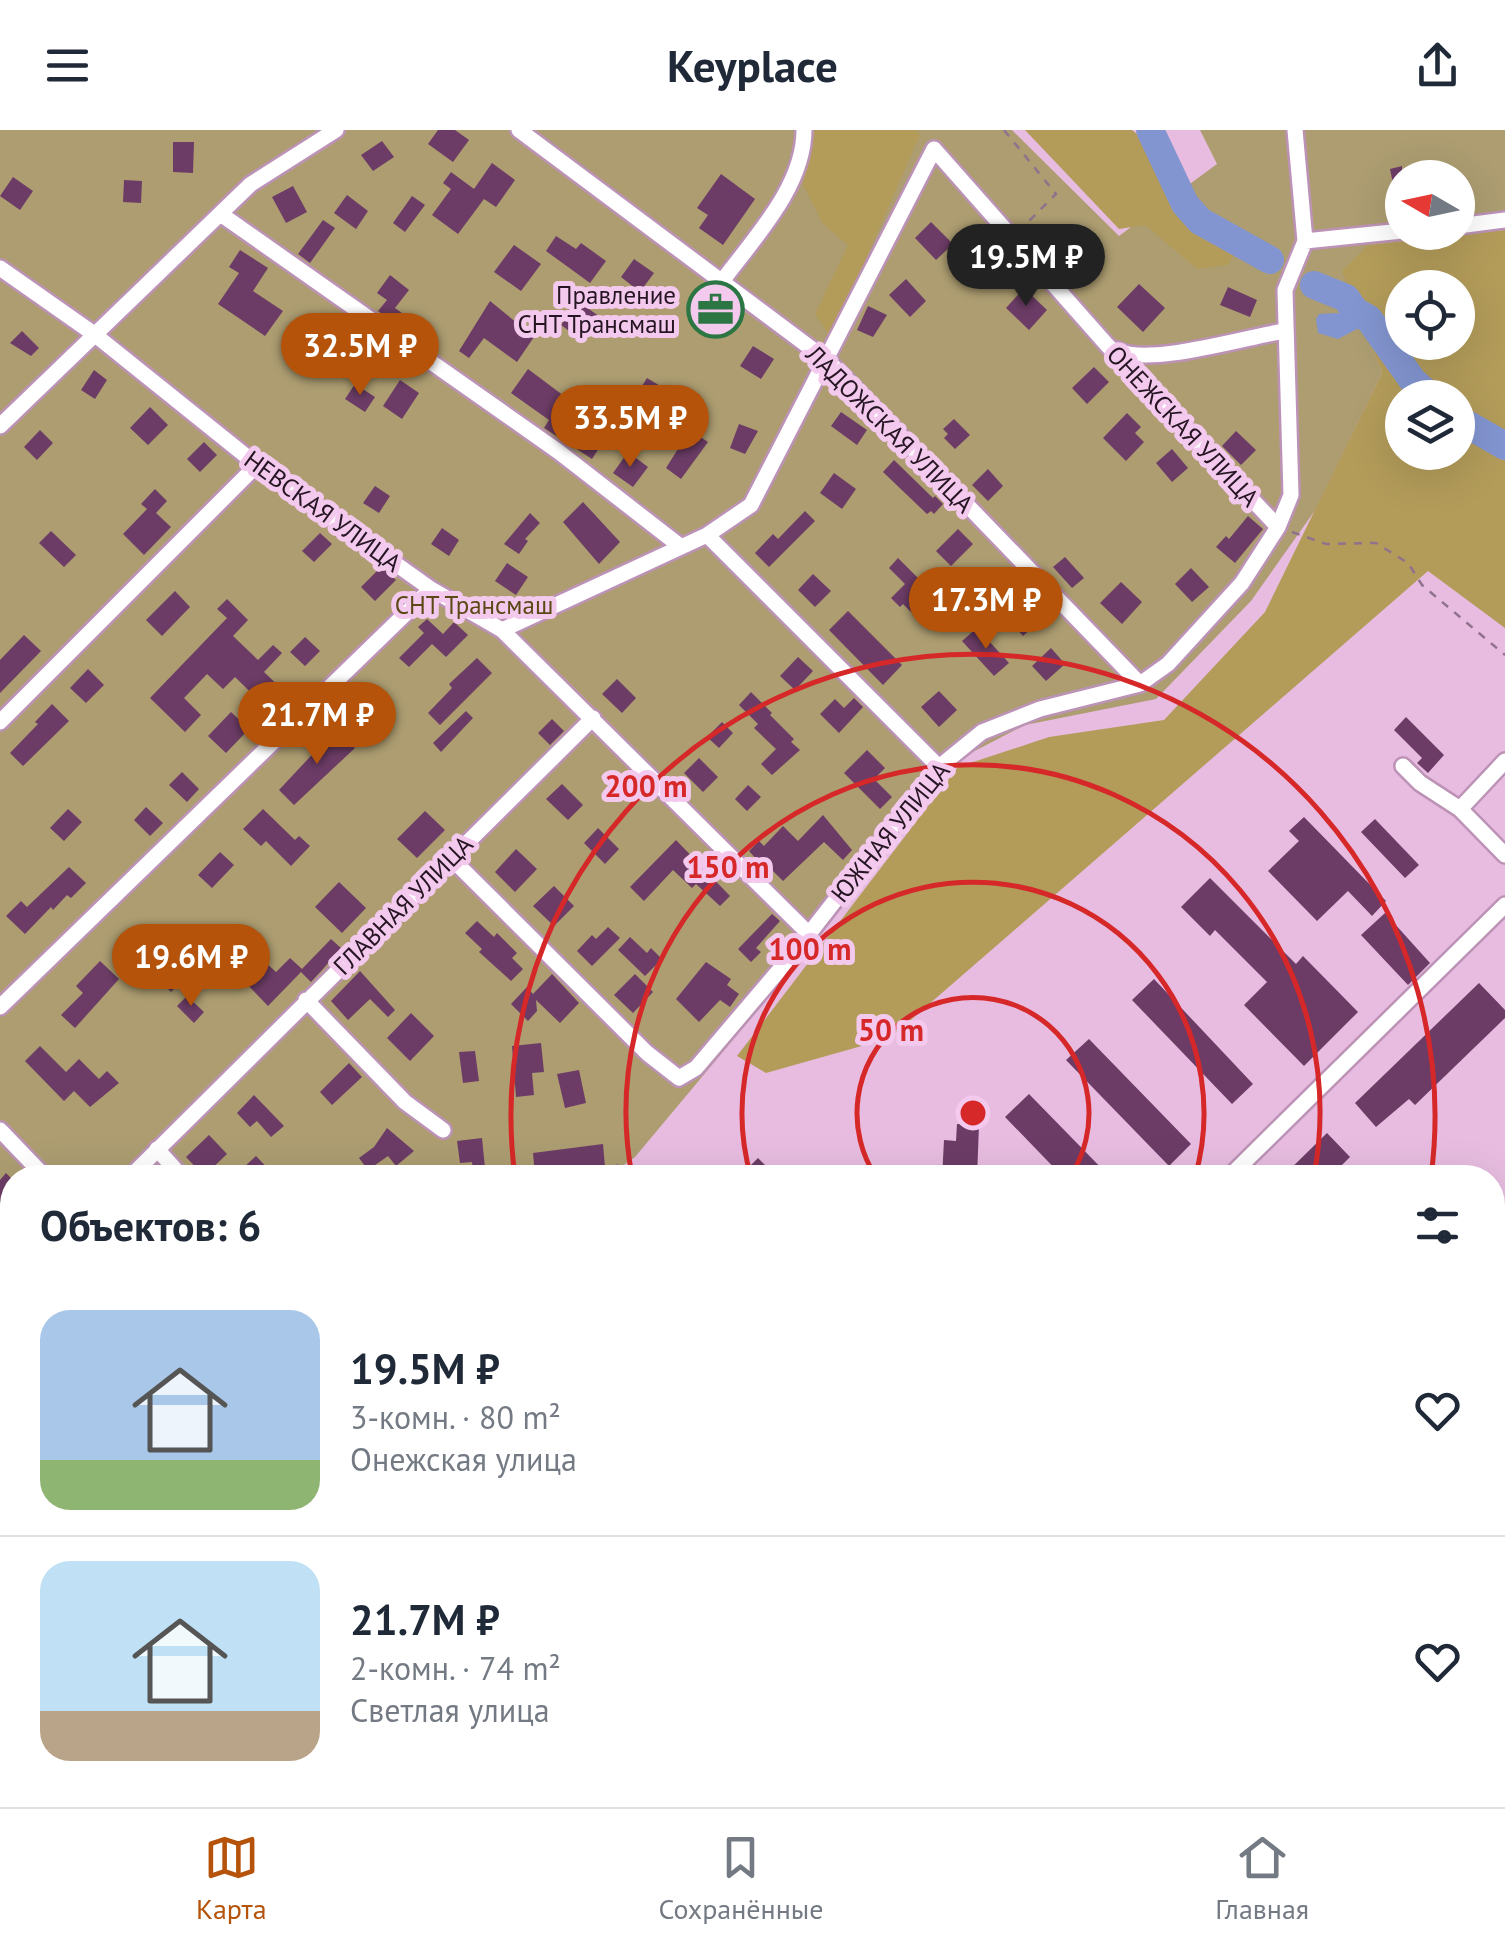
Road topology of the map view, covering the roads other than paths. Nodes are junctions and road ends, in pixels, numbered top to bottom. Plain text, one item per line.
1 (336, 130) edge
2 (519, 130) edge
3 (804, 130) edge
4 (1295, 130) edge
5 (222, 215) junction
6 (1505, 220) edge
7 (1475, 224) edge
8 (1385, 233) edge
9 (1305, 241) junction
10 (0, 268) edge
11 (724, 280) junction
12 (1284, 331) junction
13 (94, 334) junction
14 (1107, 345) junction
15 (828, 361) junction
16 (0, 426) edge
17 (257, 466) junction
18 (1278, 527) junction
19 (707, 535) junction
20 (680, 546) junction
21 (431, 589) junction
22 (502, 630) junction
23 (1140, 684) junction
24 (593, 718) junction
25 (0, 722) edge
26 (1505, 761) edge
27 (1402, 766) dead end
28 (938, 768) junction
29 (1460, 809) junction
30 (1505, 854) edge
31 (451, 858) junction
32 (1505, 905) edge
33 (808, 933) junction
34 (306, 1000) junction
35 (2, 1002) edge
36 (0, 1130) edge
37 (442, 1130) dead end
38 (158, 1148) junction
39 (34, 1165) edge
40 (142, 1165) edge
41 (172, 1165) edge
42 (1241, 1165) edge

1 - 5 street
2 - 11 street, ЛАДОЖСКАЯ УЛИЦА
3 - 11 street
4 - 9 street
5 - 13 street
5 - 20 street
6 - 7 street
8 - 9 street
9 - 12 street, ЮЖНАЯ УЛИЦА
10 - 13 street, НЕВСКАЯ УЛИЦА
11 - 15 street, ЛАДОЖСКАЯ УЛИЦА
12 - 14 street
12 - 18 street, ЮЖНАЯ УЛИЦА
13 - 16 street
13 - 17 street, НЕВСКАЯ УЛИЦА
14 - 15 street, ОНЕЖСКАЯ УЛИЦА
14 - 18 street, ОНЕЖСКАЯ УЛИЦА
15 - 19 street
15 - 23 street, ЛАДОЖСКАЯ УЛИЦА
17 - 21 street, НЕВСКАЯ УЛИЦА
17 - 25 street
18 - 23 street, ЮЖНАЯ УЛИЦА
19 - 20 street
19 - 28 street
20 - 22 street
21 - 22 street, НЕВСКАЯ УЛИЦА
21 - 35 street
22 - 24 street, НЕВСКАЯ УЛИЦА
23 - 28 street, ЮЖНАЯ УЛИЦА
24 - 31 street, ГЛАВНАЯ УЛИЦА
24 - 33 street, НЕВСКАЯ УЛИЦА
26 - 29 street
27 - 29 street
28 - 33 street, ЮЖНАЯ УЛИЦА
29 - 30 street
31 - 33 street, ЮЖНАЯ УЛИЦА
31 - 34 street, ГЛАВНАЯ УЛИЦА
32 - 42 street
34 - 37 street
34 - 38 street, ГЛАВНАЯ УЛИЦА
36 - 39 street
38 - 40 street, ГЛАВНАЯ УЛИЦА
38 - 41 street

